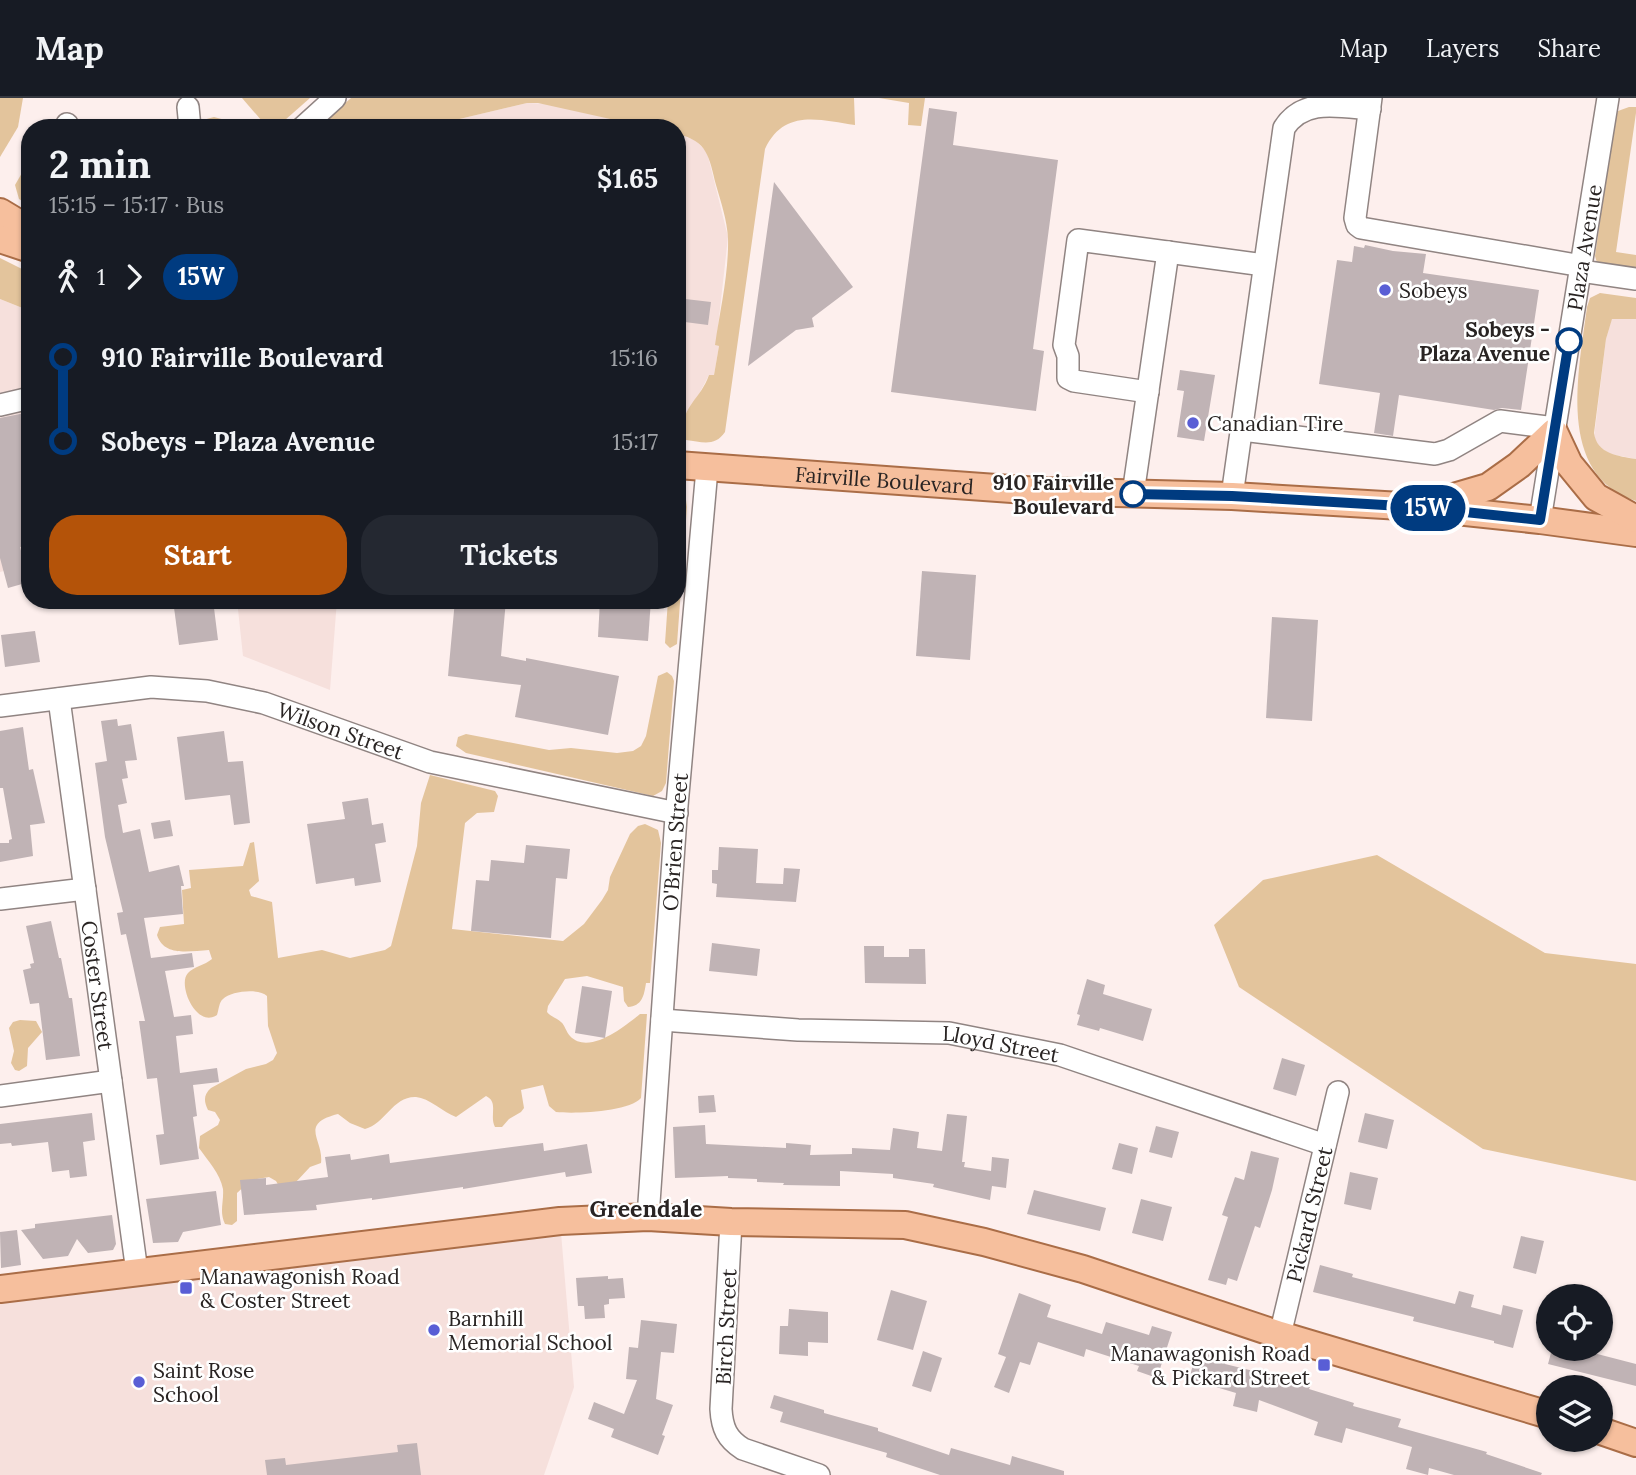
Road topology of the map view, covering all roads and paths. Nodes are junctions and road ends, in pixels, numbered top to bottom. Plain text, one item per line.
1 (335, 98) edge
2 (1608, 98) edge
3 (1371, 103) edge
4 (312, 119) edge
5 (0, 212) edge
6 (21, 224) edge
7 (0, 239) edge
8 (21, 246) edge
9 (1168, 252) junction
10 (1264, 265) junction
11 (1581, 268) junction
12 (1636, 279) edge
13 (1148, 392) junction
14 (21, 400) edge
15 (0, 405) edge
16 (1242, 430) junction
17 (1555, 430) junction
18 (686, 466) edge
19 (707, 468) junction
20 (1133, 494) junction
21 (1232, 496) junction
22 (1418, 507) junction
23 (1636, 519) edge
24 (1540, 520) junction
25 (1636, 533) edge
26 (58, 699) junction
27 (0, 706) edge
28 (677, 813) junction
29 (85, 889) junction
30 (0, 899) edge
31 (662, 1020) junction
32 (111, 1081) junction
33 (1338, 1092) dead end
34 (0, 1096) edge
35 (1325, 1145) junction
36 (648, 1217) junction
37 (731, 1222) junction
38 (137, 1272) junction
39 (0, 1289) edge
40 (1280, 1335) junction
41 (1536, 1411) edge
42 (1613, 1435) edge
43 (1636, 1443) edge
44 (818, 1475) edge

1 - 4 street
2 - 11 street, Plaza Avenue
3 - 10 street
3 - 11 street
5 - 6 main road
7 - 8 main road
9 - 10 street
9 - 13 street
9 - 13 street
10 - 16 street
11 - 12 street
11 - 17 street, Plaza Avenue
13 - 20 street
14 - 15 street
16 - 17 street
16 - 21 street
17 - 22 main road
17 - 23 main road
17 - 24 street, Plaza Avenue
18 - 19 main road, Fairville Boulevard
19 - 20 main road, Fairville Boulevard
19 - 28 street, O'Brien Street
20 - 21 main road, Fairville Boulevard
21 - 22 main road, Fairville Boulevard
22 - 24 main road, Fairville Boulevard
24 - 25 main road, Fairville Boulevard
26 - 27 street, Wilson Street
26 - 28 street, Wilson Street
26 - 29 street, Coster Street
28 - 31 street, O'Brien Street
29 - 30 street
29 - 32 street, Coster Street
31 - 35 street, Lloyd Street
31 - 36 street, O'Brien Street
32 - 34 street
32 - 38 street, Coster Street
33 - 35 street, Pickard Street
35 - 40 street, Pickard Street
36 - 37 main road
36 - 38 main road
37 - 40 main road
37 - 44 street, Birch Street
38 - 39 main road
40 - 41 main road
42 - 43 main road

